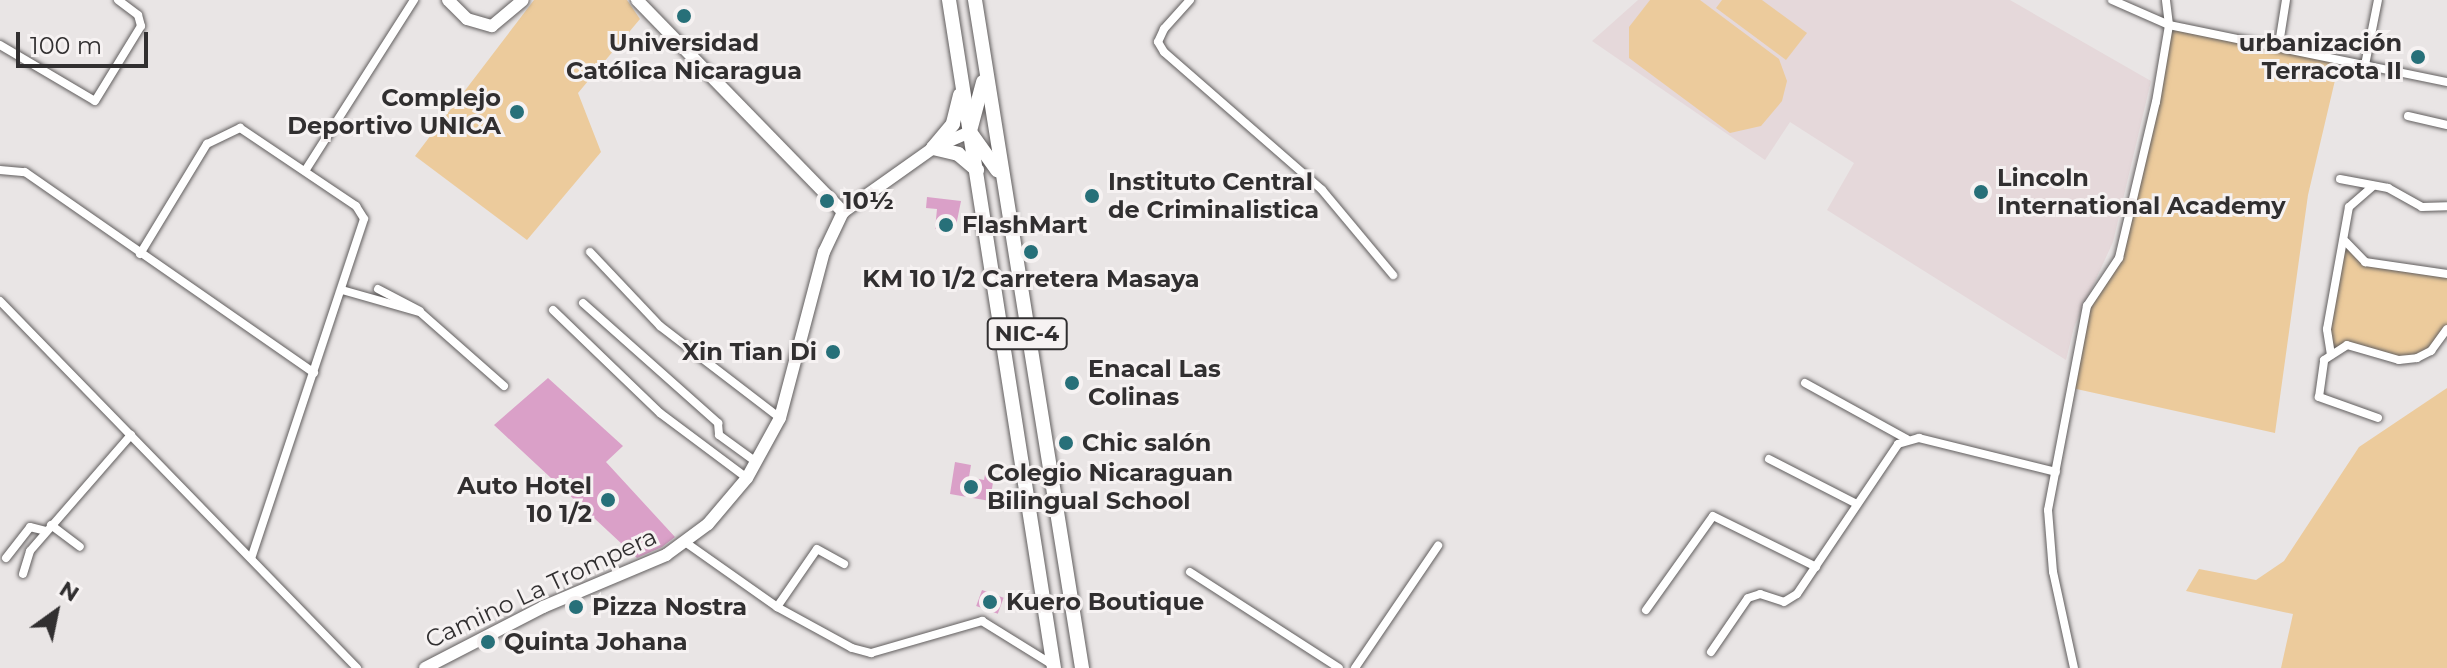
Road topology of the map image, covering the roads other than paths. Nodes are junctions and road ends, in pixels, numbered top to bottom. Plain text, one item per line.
1 (118, 0) edge
2 (414, 0) edge
3 (448, 0) edge
4 (523, 0) edge
5 (637, 0) edge
6 (949, 0) edge
7 (975, 0) edge
8 (1190, 0) edge
9 (2112, 0) edge
10 (2166, 0) edge
11 (2286, 0) edge
12 (2378, 0) edge
13 (2169, 25) junction
14 (2279, 44) junction
15 (0, 45) edge
16 (985, 64) junction
17 (2365, 65) junction
18 (961, 82) junction
19 (2447, 82) edge
20 (2408, 116) dead end
21 (2447, 125) edge
22 (970, 132) junction
23 (933, 148) junction
24 (0, 170) edge
25 (305, 171) junction
26 (977, 171) junction
27 (2340, 179) dead end
28 (2373, 186) junction
29 (2447, 206) edge
30 (843, 212) junction
31 (2346, 242) junction
32 (590, 252) dead end
33 (140, 254) junction
34 (1020, 274) junction
35 (2447, 274) edge
36 (1393, 275) dead end
37 (378, 289) dead end
38 (342, 290) junction
39 (0, 301) edge
40 (583, 303) dead end
41 (553, 310) dead end
42 (420, 312) junction
43 (2447, 329) edge
44 (2331, 355) junction
45 (314, 373) junction
46 (1805, 383) dead end
47 (504, 386) dead end
48 (780, 418) junction
49 (2378, 418) dead end
50 (131, 435) junction
51 (1907, 439) junction
52 (1769, 459) dead end
53 (756, 462) junction
54 (2056, 472) junction
55 (747, 478) junction
56 (1855, 503) junction
57 (48, 528) junction
58 (685, 542) junction
59 (1438, 546) dead end
60 (80, 547) dead end
61 (6, 558) dead end
62 (251, 558) junction
63 (844, 564) dead end
64 (1816, 567) junction
65 (1190, 572) dead end
66 (23, 574) dead end
67 (777, 607) junction
68 (1646, 610) dead end
69 (1711, 652) dead end
70 (1054, 666) edge
71 (357, 668) edge
72 (425, 668) edge
73 (1082, 668) edge
74 (1339, 668) edge
75 (1355, 668) edge
76 (2074, 668) edge

1 - 15 street
2 - 25 street
3 - 4 street
5 - 30 street
6 - 18 highway, NIC-4
7 - 16 highway, NIC-4
8 - 36 street
9 - 13 street
10 - 13 street
11 - 14 street
12 - 17 street
13 - 14 street
13 - 54 street
14 - 17 street
16 - 22 highway
16 - 34 highway, NIC-4
17 - 19 street
18 - 22 highway, NIC-4
18 - 23 highway
20 - 21 street
22 - 23 street
22 - 26 highway, NIC-4
22 - 34 highway
23 - 26 highway
23 - 30 street
24 - 33 street
25 - 33 street
25 - 38 street
26 - 70 highway, NIC-4
27 - 28 street
28 - 29 street
28 - 31 street
30 - 48 street, Camino La Trompera
31 - 35 street
31 - 44 street
32 - 48 street
33 - 45 street
34 - 73 highway, NIC-4
37 - 42 street
38 - 42 street
38 - 45 street
39 - 50 street
40 - 53 street
41 - 55 street
42 - 47 street
43 - 44 street
44 - 49 street
45 - 62 street
46 - 51 street
48 - 53 street, Camino La Trompera
50 - 57 street
50 - 62 street
51 - 54 street
51 - 56 street
52 - 56 street
53 - 55 street, Camino La Trompera
54 - 76 street
55 - 58 street, Camino La Trompera
56 - 64 street
57 - 60 street
57 - 61 street
57 - 66 street
58 - 67 street
58 - 72 street, Camino La Trompera
59 - 75 street
62 - 71 street
63 - 67 street
64 - 68 street
64 - 69 street
65 - 74 street
67 - 70 street

